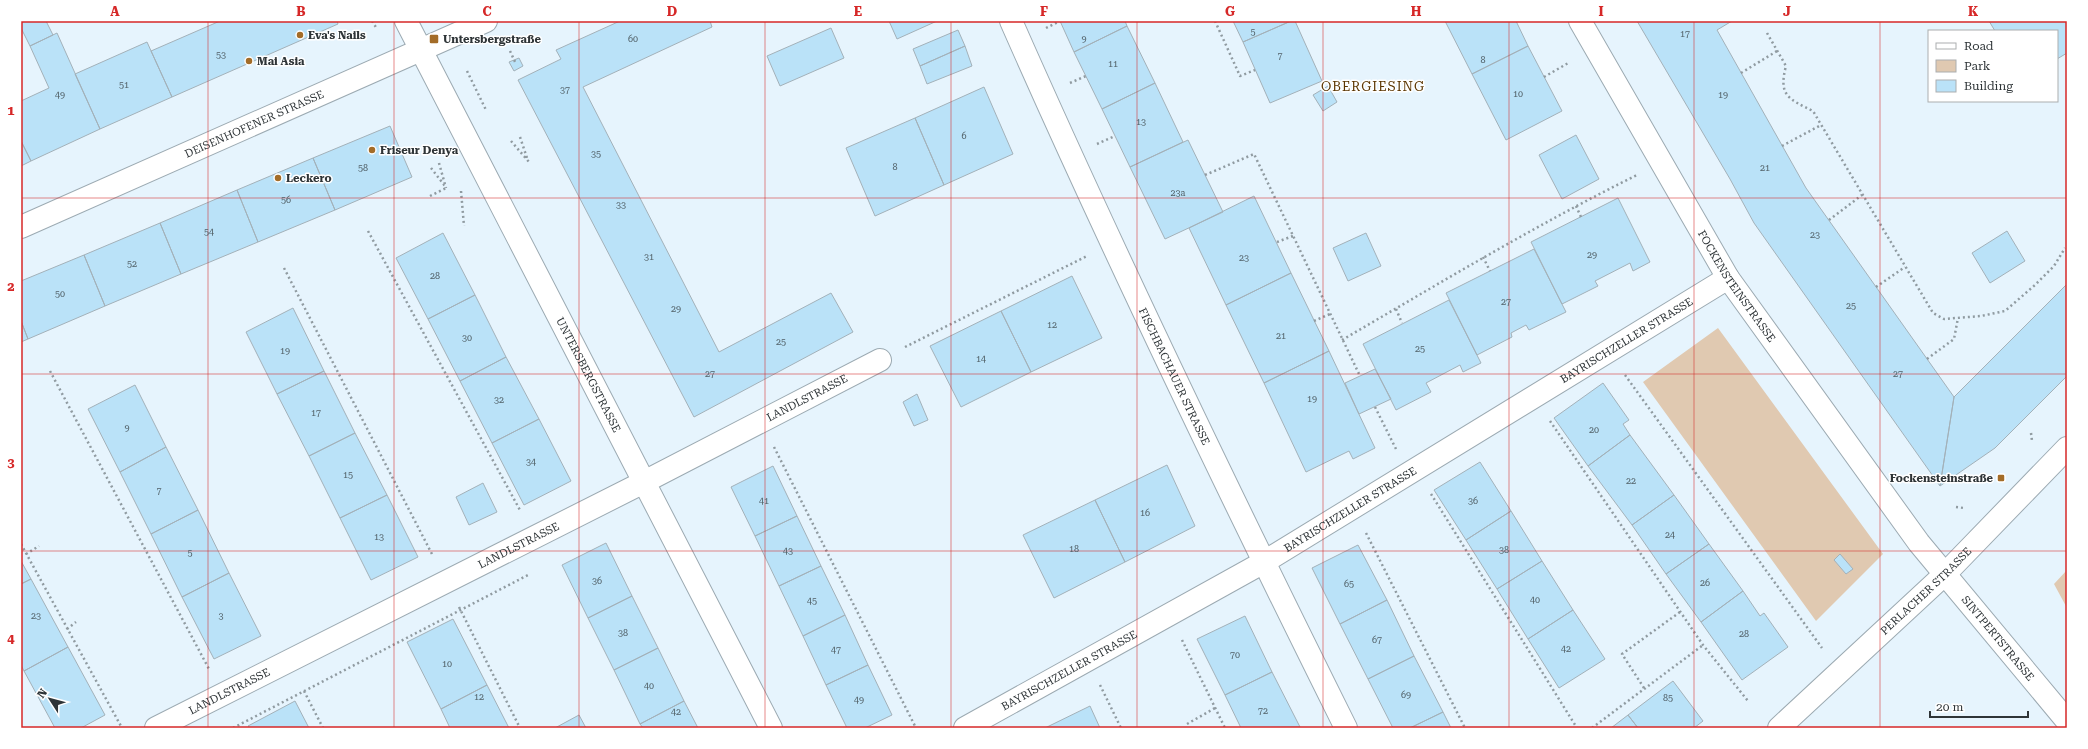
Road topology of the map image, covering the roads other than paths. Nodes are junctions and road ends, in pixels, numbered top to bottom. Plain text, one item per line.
1 (406, 21) edge
2 (486, 21) edge
3 (1011, 21) edge
4 (1580, 21) edge
5 (422, 49) junction
6 (21, 227) edge
7 (1728, 278) junction
8 (880, 360) road end
9 (2067, 448) edge
10 (644, 482) junction
11 (1264, 562) junction
12 (1945, 574) junction
13 (2067, 721) edge
14 (156, 728) edge
15 (771, 728) edge
16 (965, 728) edge
17 (1346, 728) edge
18 (1779, 728) edge

1 - 5 street, UNTERSBERGSTRASSE
2 - 5 street, DEISENHOFENER STRASSE
3 - 11 street, FISCHBACHAUER STRASSE
4 - 7 street, FOCKENSTEINSTRASSE
5 - 6 street, DEISENHOFENER STRASSE
5 - 10 street, UNTERSBERGSTRASSE
7 - 11 street, BAYRISCHZELLER STRASSE
7 - 12 street, FOCKENSTEINSTRASSE
8 - 10 street, LANDLSTRASSE
9 - 12 street, PERLACHER STRASSE
10 - 14 street, LANDLSTRASSE
10 - 15 street, UNTERSBERGSTRASSE
11 - 16 street, BAYRISCHZELLER STRASSE
11 - 17 street, FISCHBACHAUER STRASSE
12 - 13 street, SINTPERTSTRASSE
12 - 18 street, PERLACHER STRASSE

